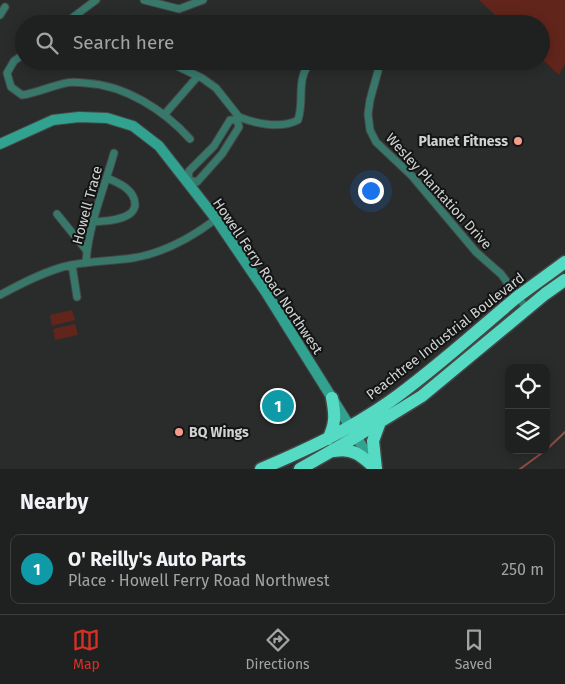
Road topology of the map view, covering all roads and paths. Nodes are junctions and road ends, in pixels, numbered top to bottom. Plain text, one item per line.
1 (96, 0) edge
2 (144, 0) edge
3 (203, 0) edge
4 (5, 8) dead end
5 (0, 14) edge
6 (78, 15) edge
7 (15, 60) edge
8 (10, 69) junction
9 (0, 70) edge
10 (185, 70) edge
11 (305, 70) edge
12 (378, 70) edge
13 (198, 76) junction
14 (164, 115) junction
15 (238, 119) junction
16 (190, 139) dead end
17 (0, 144) edge
18 (114, 153) dead end
19 (206, 154) junction
20 (215, 162) junction
21 (107, 178) junction
22 (187, 181) junction
23 (57, 214) dead end
24 (216, 219) junction
25 (93, 222) junction
26 (87, 251) junction
27 (565, 262) edge
28 (86, 263) junction
29 (72, 265) junction
30 (565, 280) edge
31 (0, 295) edge
32 (77, 296) dead end
33 (518, 297) junction
34 (527, 309) junction
35 (332, 398) junction
36 (380, 422) junction
37 (354, 431) junction
38 (328, 439) junction
39 (330, 452) junction
40 (261, 469) edge
41 (300, 469) edge
42 (376, 469) edge

1 - 6 street
2 - 3 street
4 - 5 street
7 - 8 street
8 - 9 street
8 - 14 street
10 - 13 street
11 - 15 street
12 - 33 street, Wesley Plantation Drive
13 - 14 street
13 - 15 street
14 - 16 street
15 - 19 street
15 - 20 street
17 - 22 street, Howell Ferry Road Northwest
18 - 21 street, Howell Trace
19 - 20 street
19 - 22 street
20 - 22 street
21 - 25 street, Howell Trace
21 - 25 street
22 - 24 street, Howell Ferry Road Northwest
23 - 26 street
24 - 28 street
24 - 35 street, Howell Ferry Road Northwest
25 - 26 street, Howell Trace
26 - 28 street, Howell Trace
27 - 33 highway, Peachtree Industrial Boulevard
28 - 29 street
29 - 31 street
29 - 32 street
30 - 34 highway, Peachtree Industrial Boulevard
33 - 34 street, Wesley Plantation Drive
33 - 37 highway, Peachtree Industrial Boulevard
34 - 36 highway, Peachtree Industrial Boulevard
35 - 37 street, Howell Ferry Road Northwest
35 - 38 highway
36 - 37 highway, Peachtree Industrial Boulevard
36 - 42 highway
37 - 38 highway, Peachtree Industrial Boulevard
37 - 39 highway, Peachtree Industrial Boulevard
37 - 42 street, Howell Ferry Road Northwest
38 - 40 highway, Peachtree Industrial Boulevard
39 - 41 highway, Peachtree Industrial Boulevard
39 - 42 highway

